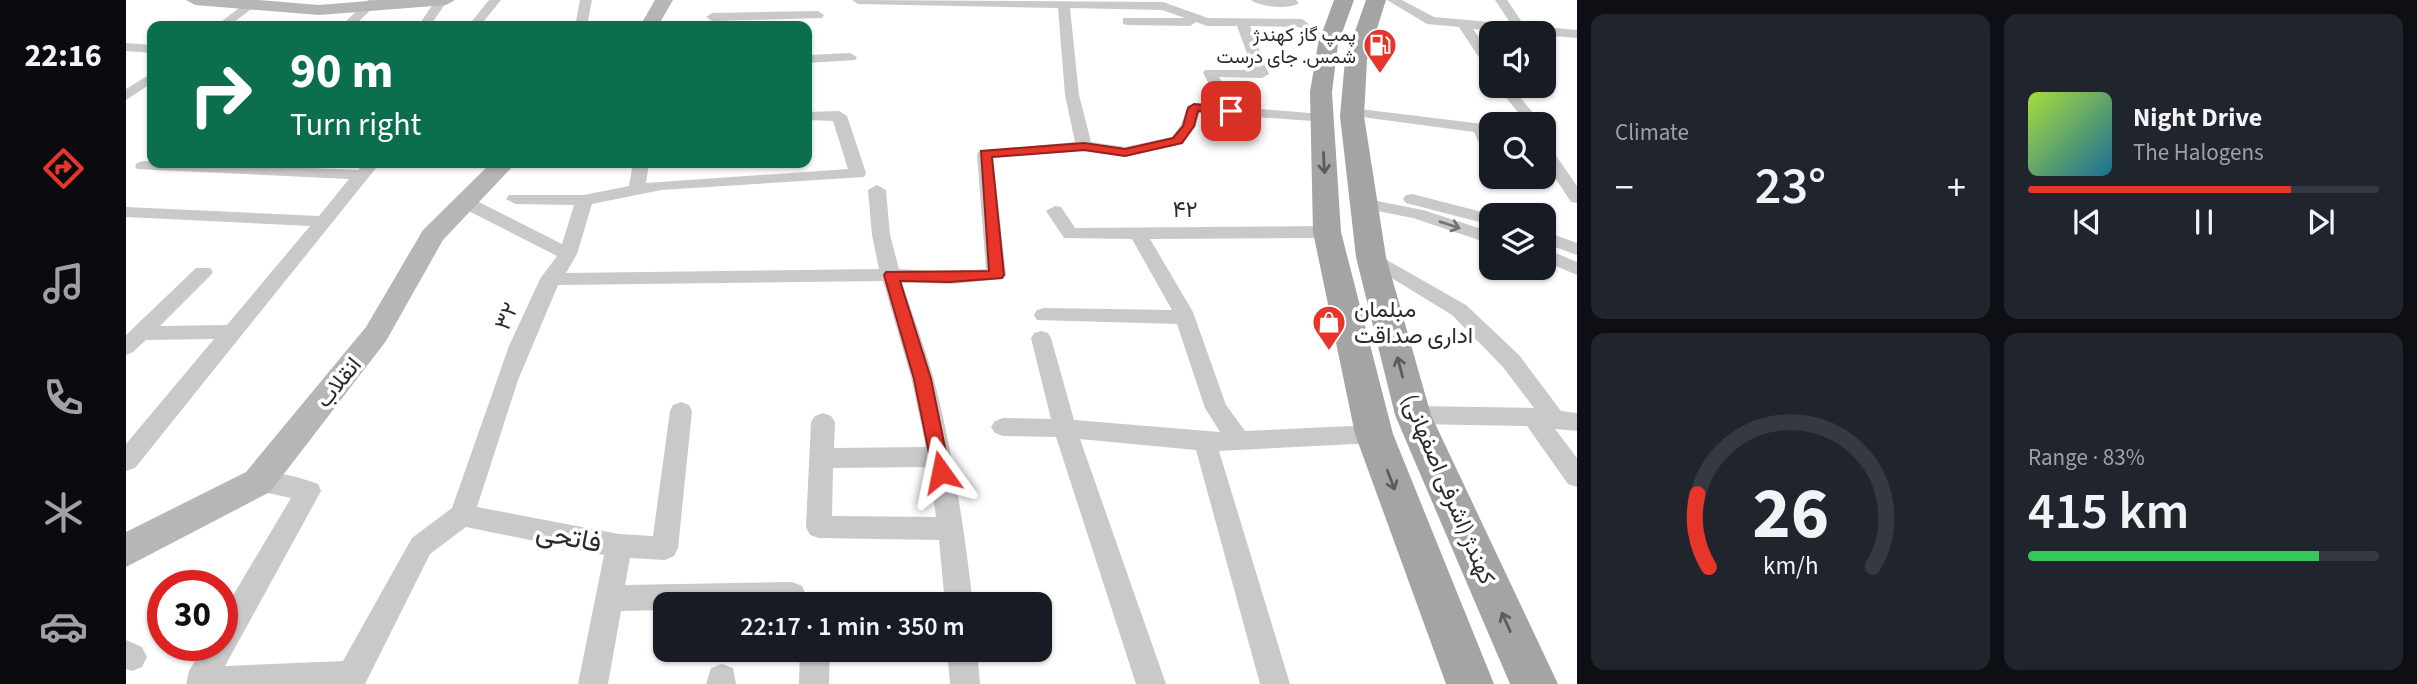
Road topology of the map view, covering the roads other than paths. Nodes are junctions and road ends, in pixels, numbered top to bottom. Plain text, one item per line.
1 (195, 0) edge
2 (444, 0) edge
3 (495, 0) edge
4 (586, 0) edge
5 (664, 0) edge
6 (712, 0) edge
7 (858, 0) edge
8 (1257, 0) edge
9 (1344, 0) edge
10 (1376, 0) edge
11 (1393, 0) edge
12 (1501, 0) edge
13 (913, 1) edge
14 (1293, 1) edge
15 (241, 2) edge
16 (277, 3) edge
17 (370, 3) edge
18 (1132, 3) edge
19 (1064, 4) junction
20 (818, 15) dead end
21 (225, 21) edge
22 (352, 21) edge
23 (428, 21) edge
24 (478, 21) edge
25 (582, 21) edge
26 (652, 21) edge
27 (711, 21) edge
28 (726, 21) edge
29 (1128, 21) dead end
30 (1515, 21) edge
31 (1206, 22) junction
32 (1242, 22) junction
33 (1302, 23) junction
34 (1464, 25) junction
35 (1479, 26) edge
36 (1556, 32) edge
37 (1577, 34) edge
38 (1328, 44) junction
39 (126, 47) edge
40 (1479, 47) edge
41 (147, 49) edge
42 (850, 57) dead end
43 (812, 59) edge
44 (133, 85) edge
45 (126, 96) edge
46 (1514, 98) edge
47 (1231, 111) junction
48 (1525, 112) edge
49 (812, 116) edge
50 (1337, 116) junction
51 (1479, 128) edge
52 (1084, 146) junction
53 (143, 166) dead end
54 (147, 166) edge
55 (1556, 167) edge
56 (292, 168) edge
57 (498, 168) edge
58 (640, 168) edge
59 (367, 169) edge
60 (637, 190) junction
61 (877, 190) dead end
62 (1577, 198) edge
63 (515, 200) dead end
64 (584, 200) junction
65 (463, 201) junction
66 (1362, 203) junction
67 (1055, 211) dead end
68 (126, 212) edge
69 (1479, 217) edge
70 (322, 222) junction
71 (1327, 232) junction
72 (1138, 234) junction
73 (1479, 234) edge
74 (1556, 241) edge
75 (1577, 249) edge
76 (568, 254) junction
77 (1371, 257) junction
78 (1556, 259) edge
79 (1577, 269) edge
80 (203, 272) dead end
81 (891, 275) junction
82 (550, 279) junction
83 (1185, 317) junction
84 (232, 332) junction
85 (133, 340) edge
86 (681, 411) dead end
87 (1413, 415) junction
88 (1555, 420) edge
89 (823, 422) dead end
90 (1003, 427) dead end
91 (1065, 428) junction
92 (1374, 434) junction
93 (1238, 441) junction
94 (1205, 442) junction
95 (938, 457) junction
96 (821, 458) junction
97 (126, 461) edge
98 (1577, 477) edge
99 (258, 482) junction
100 (462, 515) junction
101 (950, 529) junction
102 (619, 546) junction
103 (126, 550) edge
104 (958, 592) edge
105 (653, 597) edge
106 (609, 598) junction
107 (238, 614) edge
108 (212, 661) edge
109 (815, 662) edge
110 (963, 662) edge
111 (350, 680) edge
112 (593, 684) edge
113 (814, 684) edge
114 (965, 684) edge
115 (1151, 684) edge
116 (1275, 684) edge
117 (1470, 684) edge
118 (1534, 684) edge

1 - 15 street
2 - 17 street
2 - 23 street
3 - 24 street
4 - 25 street
5 - 26 street
6 - 27 street
7 - 13 street
8 - 14 street
9 - 38 main road, کهندژ (اشرفی اصفهانی)
10 - 50 main road, کهندژ (اشرفی اصفهانی)
11 - 34 street
12 - 30 street
13 - 19 street
14 - 33 street
15 - 16 street
15 - 21 street
16 - 17 street
17 - 22 street
18 - 19 street
18 - 31 street
19 - 52 street
20 - 28 street
29 - 31 street
31 - 32 street
32 - 33 street
32 - 47 street
33 - 38 street
34 - 35 street
34 - 40 street
36 - 37 street
38 - 50 main road, کهندژ (اشرفی اصفهانی)
39 - 41 street
42 - 43 street
44 - 45 street
46 - 48 street
47 - 50 street
47 - 52 street
49 - 60 street
50 - 51 street
50 - 66 main road, کهندژ (اشرفی اصفهانی)
50 -> 71 main road, کهندژ (اشرفی اصفهانی)
52 - 81 street
53 - 54 street
55 - 62 street
56 - 59 street
57 - 65 street, انقلاب
58 - 60 street
59 - 70 street
60 - 64 street
61 - 81 street
63 - 64 street
64 - 76 street, ۳۲
65 - 76 street
65 - 99 street, انقلاب
66 - 69 street
66 -> 73 street
66 - 77 main road, کهندژ (اشرفی اصفهانی)
67 - 72 street, ۴۲
68 - 70 street
70 - 84 street
71 - 72 street, ۴۲
71 - 92 main road, کهندژ (اشرفی اصفهانی)
72 - 83 street
74 - 75 street
76 - 82 street, ۳۲
87 -> 77 main road, کهندژ (اشرفی اصفهانی)
77 - 88 street
78 - 79 street
80 - 85 street
81 - 82 street
81 - 95 street
82 - 100 street, ۳۲
83 - 91 street
83 - 93 street
84 - 85 street
84 - 97 street
86 - 102 street
87 - 88 street
118 -> 87 main road, کهندژ (اشرفی اصفهانی)
88 - 98 street
89 - 96 street
90 - 91 street
91 - 94 street
91 - 115 street
92 - 93 street
92 -> 117 main road, کهندژ (اشرفی اصفهانی)
93 - 94 street
94 - 116 street
95 - 96 street
95 - 101 street
96 - 101 street
99 - 103 street, انقلاب
99 - 107 street
100 - 102 street, فاتحی
100 - 111 street
101 - 104 street
102 - 106 street, فاتحی
105 - 106 street
106 - 112 street, فاتحی
108 - 111 street
109 - 113 street
110 - 114 street

